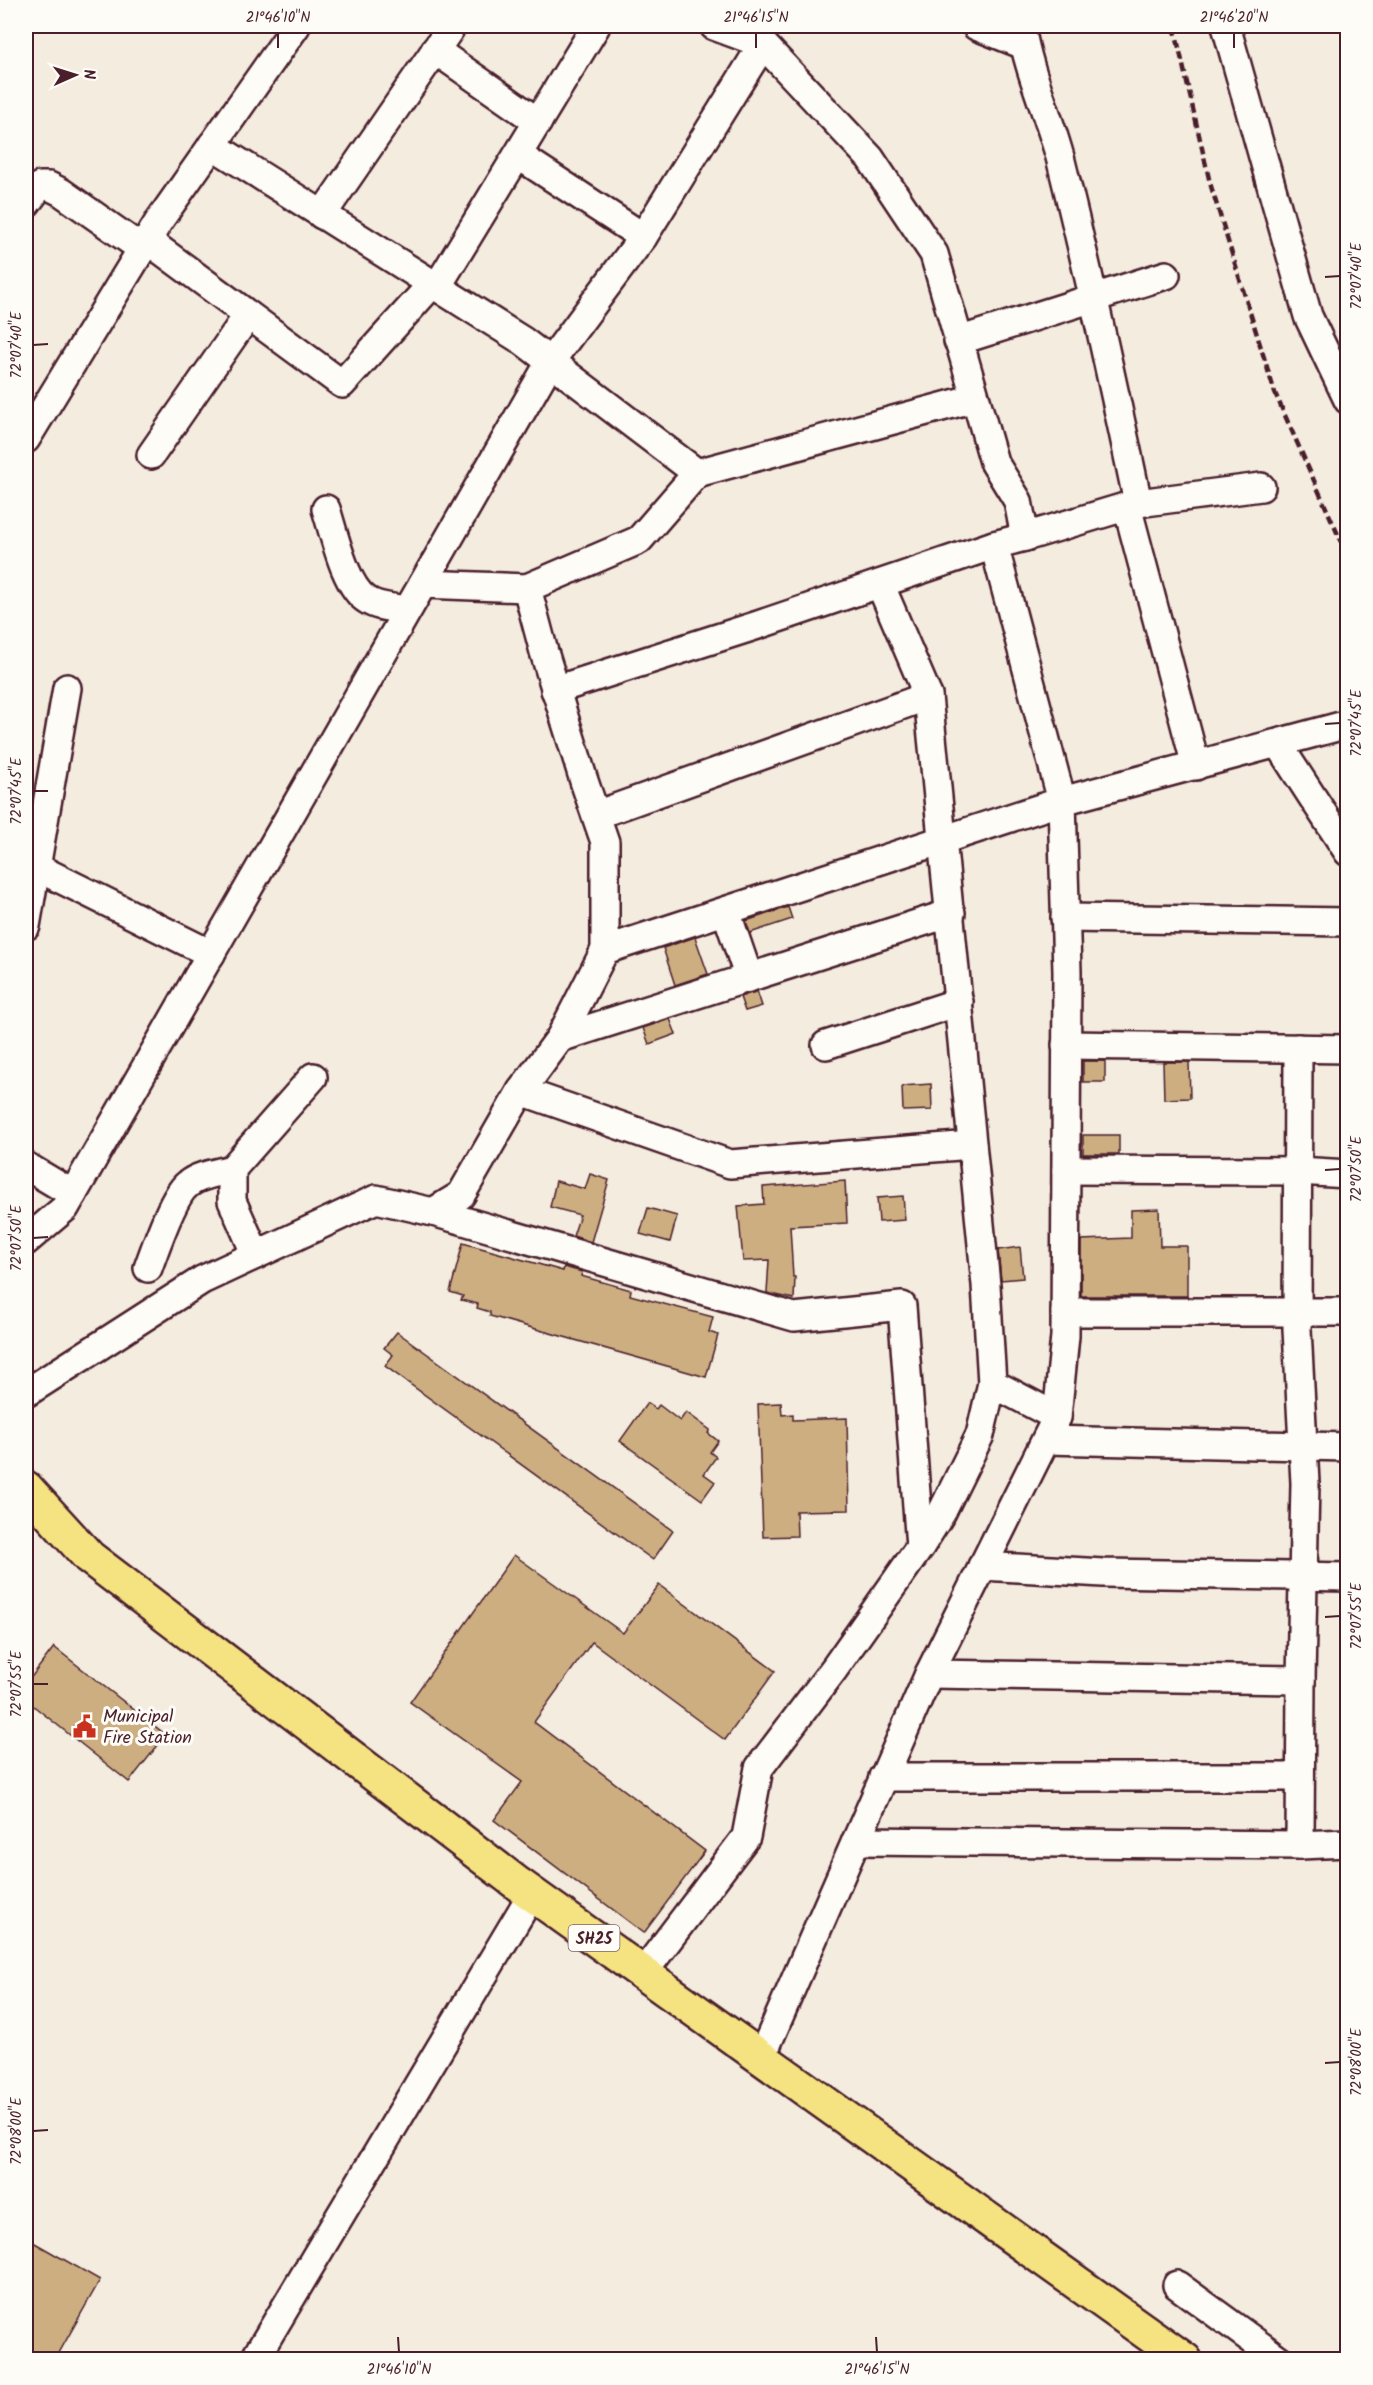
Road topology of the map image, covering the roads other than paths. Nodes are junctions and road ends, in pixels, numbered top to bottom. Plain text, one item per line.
1 (296, 26) edge
2 (452, 26) edge
3 (596, 26) edge
4 (714, 26) edge
5 (976, 26) edge
6 (1226, 26) edge
7 (1022, 35) edge
8 (763, 44) junction
9 (435, 51) junction
10 (538, 122) junction
11 (212, 145) junction
12 (518, 155) junction
13 (26, 204) edge
14 (322, 215) junction
15 (643, 237) junction
16 (144, 245) junction
17 (1166, 275) dead end
18 (434, 286) junction
19 (1094, 297) junction
20 (248, 315) junction
21 (958, 341) junction
22 (550, 362) junction
23 (975, 398) junction
24 (1347, 400) edge
25 (26, 439) edge
26 (151, 455) dead end
27 (697, 473) junction
28 (1261, 487) dead end
29 (1133, 504) junction
30 (326, 508) dead end
31 (1024, 537) junction
32 (994, 545) junction
33 (423, 584) junction
34 (880, 584) junction
35 (527, 588) junction
36 (407, 610) junction
37 (67, 688) dead end
38 (555, 690) junction
39 (928, 696) junction
40 (1347, 724) edge
41 (1278, 744) junction
42 (1196, 766) junction
43 (1062, 801) junction
44 (596, 815) junction
45 (943, 840) junction
46 (1347, 852) edge
47 (36, 867) junction
48 (726, 911) junction
49 (951, 913) junction
50 (1065, 918) junction
51 (1347, 922) edge
52 (26, 926) edge
53 (605, 950) junction
54 (211, 954) junction
55 (748, 978) junction
56 (959, 1002) junction
57 (560, 1038) junction
58 (826, 1045) dead end
59 (1066, 1045) junction
60 (1298, 1048) junction
61 (1347, 1048) edge
62 (313, 1077) dead end
63 (521, 1091) junction
64 (972, 1145) junction
65 (26, 1166) edge
66 (232, 1169) junction
67 (1066, 1170) junction
68 (1298, 1171) junction
69 (1347, 1174) edge
70 (73, 1194) junction
71 (433, 1212) junction
72 (26, 1241) edge
73 (256, 1255) junction
74 (148, 1268) dead end
75 (1298, 1311) junction
76 (1065, 1312) junction
77 (1347, 1312) edge
78 (992, 1383) junction
79 (26, 1393) edge
80 (1051, 1429) junction
81 (1304, 1448) junction
82 (1347, 1448) edge
83 (26, 1488) edge
84 (920, 1547) junction
85 (982, 1566) junction
86 (1303, 1577) junction
87 (1347, 1577) edge
88 (928, 1674) junction
89 (1301, 1680) junction
90 (883, 1777) junction
91 (1300, 1777) junction
92 (856, 1841) junction
93 (1347, 1843) edge
94 (1300, 1845) junction
95 (532, 1894) junction
96 (643, 1973) junction
97 (761, 2058) junction
98 (1177, 2285) dead end
99 (254, 2360) edge
100 (1185, 2360) edge
101 (1280, 2360) edge

1 - 11 street
2 - 9 street
3 - 10 street
4 - 8 street
5 - 7 street
6 - 24 street
7 - 19 street
8 - 15 street
8 - 21 street
9 - 10 street
9 - 14 street
10 - 12 street
11 - 14 street
11 - 16 street
12 - 15 street
12 - 18 street
13 - 16 street
14 - 18 street
15 - 22 street
16 - 20 street
16 - 25 street
17 - 19 street
18 - 20 street
18 - 22 street
19 - 21 street
19 - 29 street
20 - 26 street
21 - 23 street
22 - 27 street
22 - 33 street
23 - 27 street
23 - 31 street
27 - 35 street
28 - 29 street
29 - 31 street
29 - 42 street
30 - 36 street
31 - 32 street
32 - 34 street
32 - 43 street
33 - 35 street
33 - 36 street
34 - 38 street
34 - 39 street
35 - 38 street
36 - 54 street
37 - 47 street
38 - 44 street
39 - 44 street
39 - 45 street
40 - 41 street
41 - 42 street
41 - 46 street
42 - 43 street
43 - 45 street
43 - 50 street
44 - 53 street
45 - 48 street
45 - 49 street
47 - 52 street
47 - 54 street
48 - 53 street
48 - 55 street
49 - 55 street
49 - 56 street
50 - 51 street
50 - 59 street
53 - 57 street
54 - 70 street
55 - 57 street
56 - 58 street
56 - 64 street
57 - 63 street
59 - 60 street
59 - 67 street
60 - 61 street
60 - 68 street
62 - 66 street
63 - 64 street
63 - 71 street
64 - 78 street
65 - 70 street
66 - 73 street
66 - 74 street
67 - 68 street
67 - 76 street
68 - 69 street
68 - 75 street
70 - 72 street
71 - 73 street
71 - 84 street
73 - 79 street
75 - 76 street
75 - 77 street
75 - 81 street
76 - 80 street
78 - 80 street
78 - 84 street
80 - 81 street
80 - 85 street
81 - 82 street
81 - 86 street
83 - 95 main road, SH25
84 - 96 street
85 - 86 street
85 - 88 street
86 - 87 street
86 - 89 street
88 - 89 street
88 - 90 street
89 - 91 street
90 - 91 street
90 - 92 street
91 - 94 street
92 - 94 street
92 - 97 street
93 - 94 street
95 - 96 main road, SH25
95 - 99 street
96 - 97 main road, SH25
97 - 100 main road, SH25
98 - 101 street

